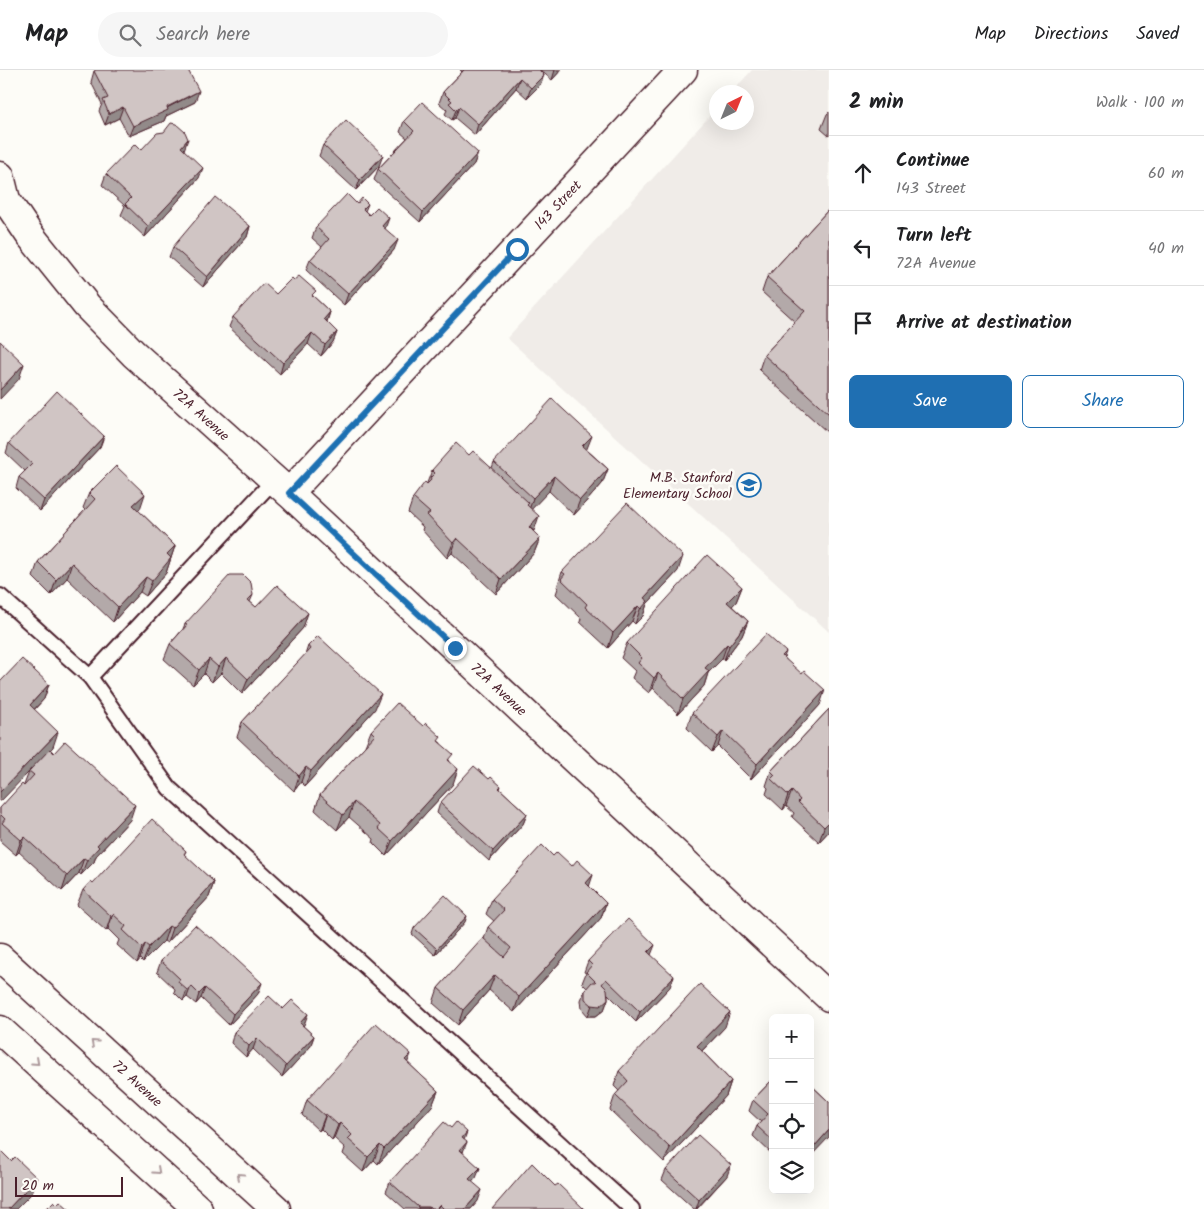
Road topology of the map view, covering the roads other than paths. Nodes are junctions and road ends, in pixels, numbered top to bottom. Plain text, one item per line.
1 (683, 70) edge
2 (0, 176) edge
3 (5, 209) edge
4 (282, 486) junction
5 (0, 596) edge
6 (90, 677) junction
7 (0, 958) edge
8 (829, 997) edge
9 (0, 1030) edge
10 (198, 1209) edge
11 (276, 1209) edge
12 (632, 1209) edge

1 - 4 street, 143 Street
2 - 3 street, 72A Avenue
3 - 4 street, 72A Avenue
4 - 6 lane
4 - 8 street, 72A Avenue
5 - 6 lane
6 - 12 lane
11 -> 7 street, 72 Avenue
9 -> 10 street

